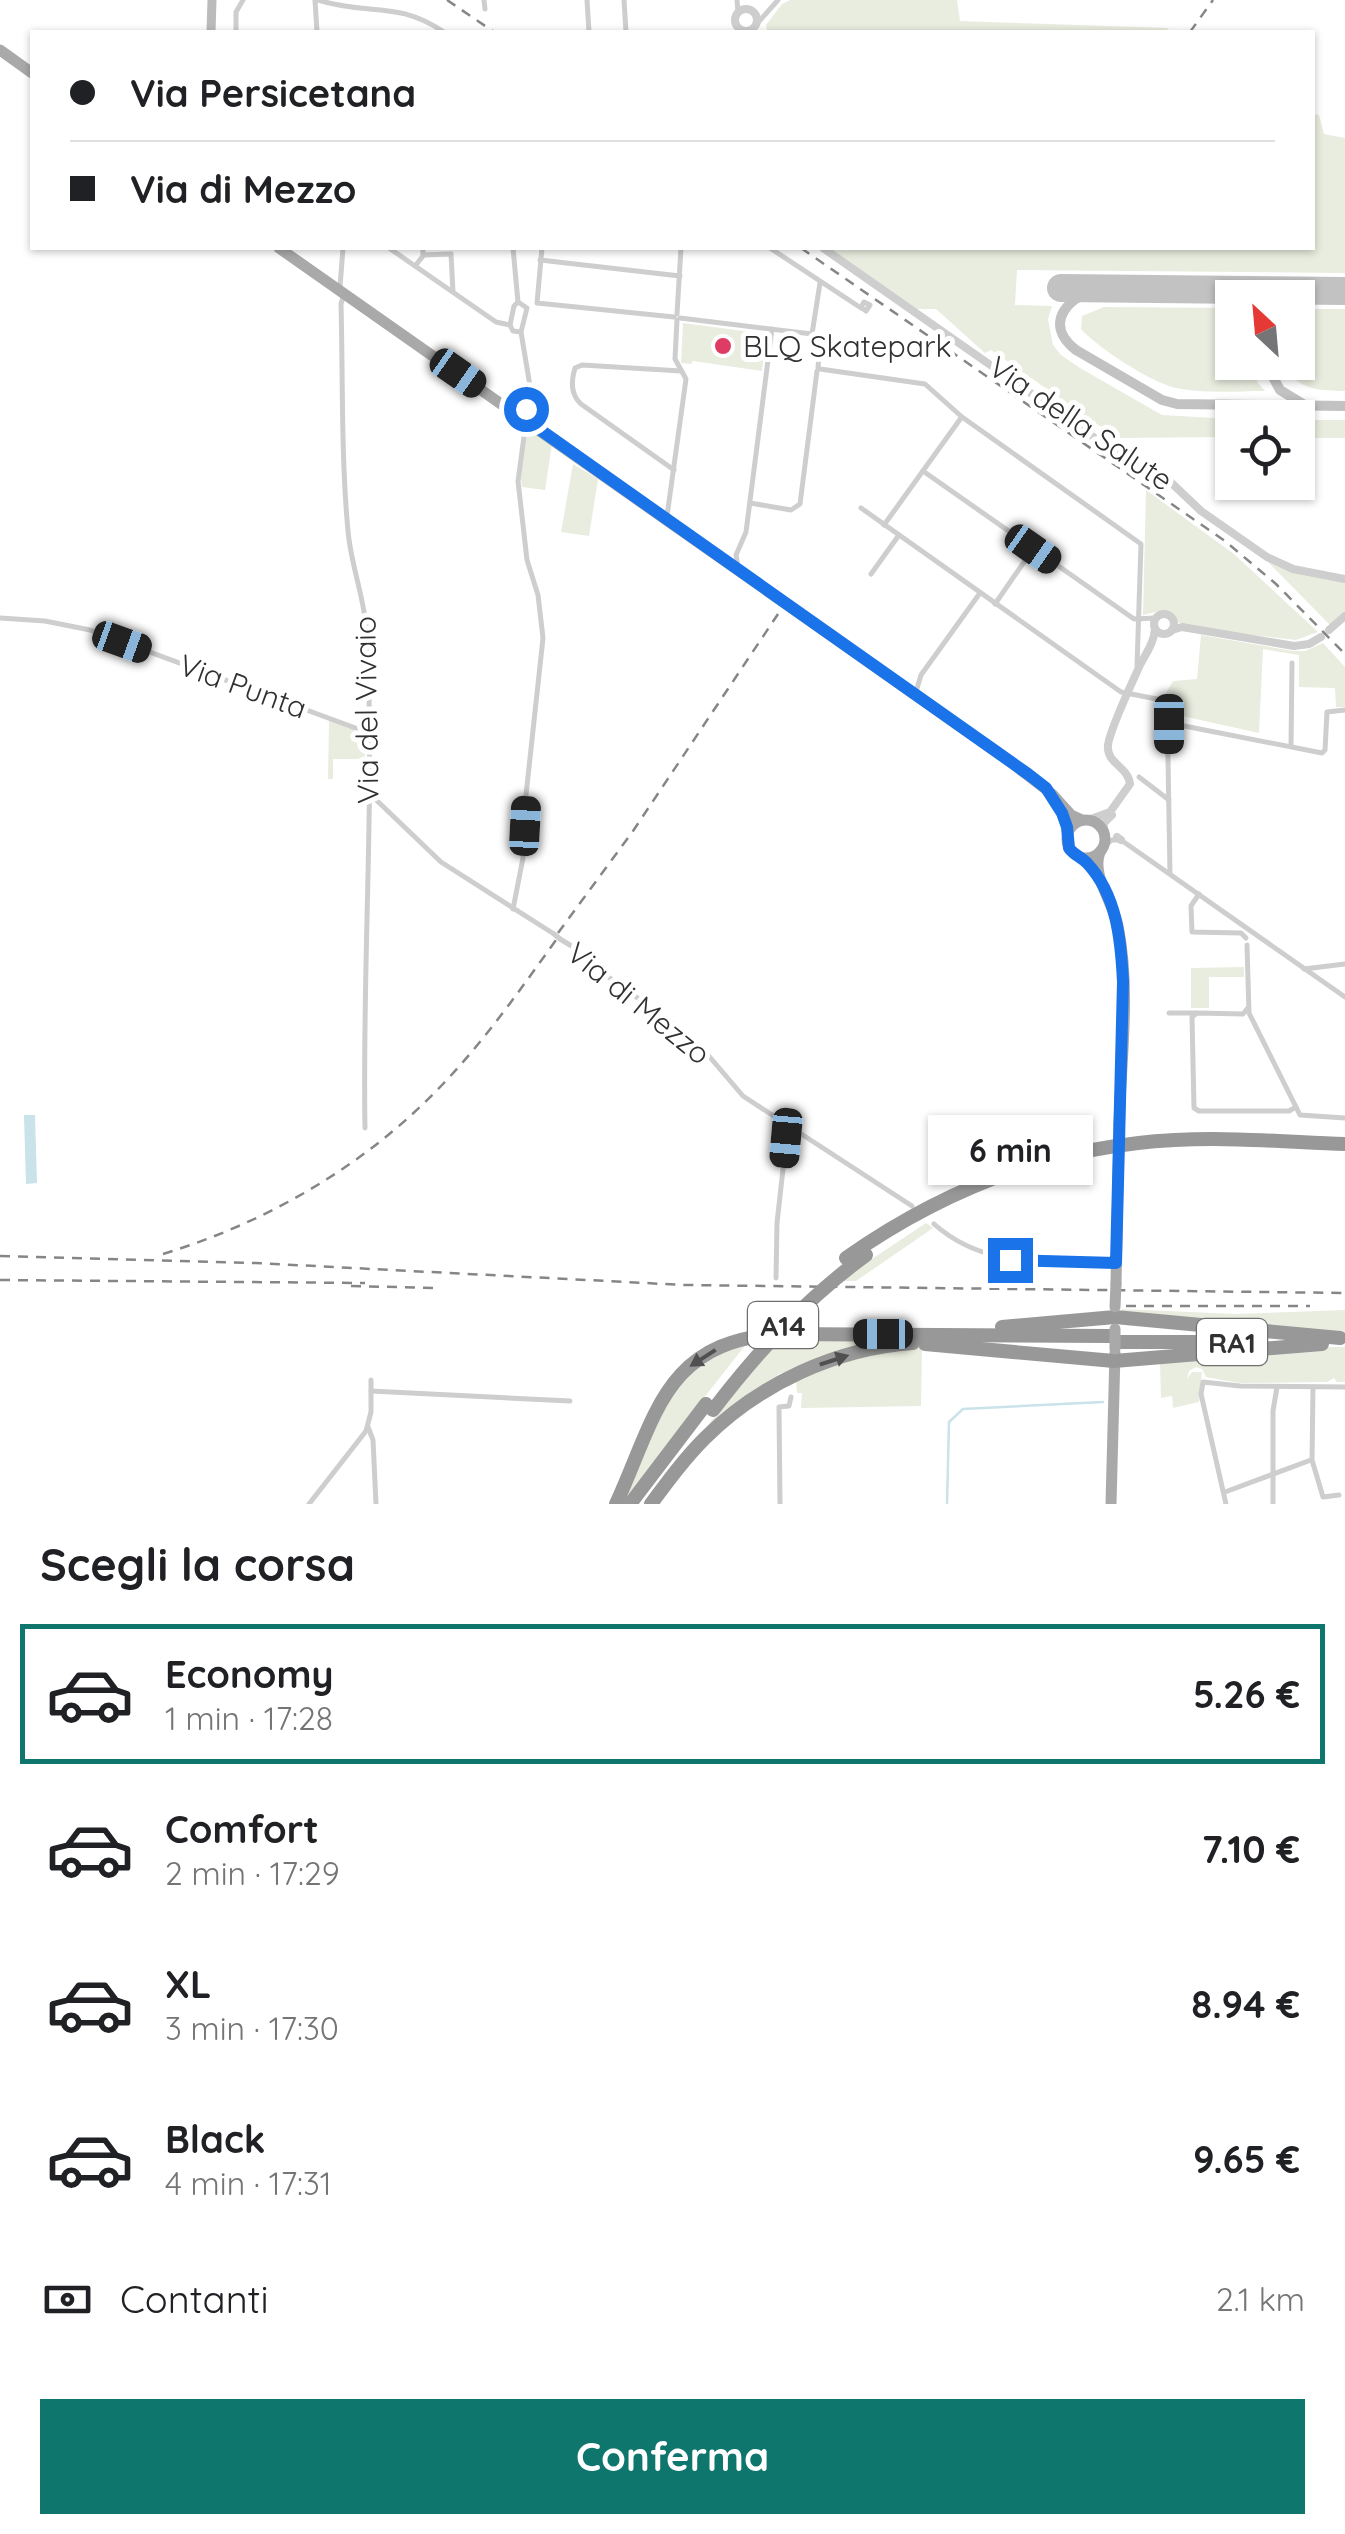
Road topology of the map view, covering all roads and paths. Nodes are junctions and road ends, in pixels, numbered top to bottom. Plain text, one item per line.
1 (212, 0) edge
2 (243, 0) edge
3 (317, 0) edge
4 (484, 0) edge
5 (587, 0) edge
6 (624, 0) edge
7 (738, 0) edge
8 (778, 0) edge
9 (485, 9) dead end
10 (751, 10) junction
11 (768, 14) junction
12 (754, 29) edge
13 (211, 30) edge
14 (236, 30) edge
15 (317, 30) edge
16 (442, 30) edge
17 (589, 30) edge
18 (626, 30) edge
19 (738, 30) edge
20 (0, 50) edge
21 (30, 72) edge
22 (282, 250) edge
23 (343, 250) edge
24 (392, 250) edge
25 (513, 250) edge
26 (542, 250) edge
27 (681, 250) edge
28 (773, 250) edge
29 (826, 250) edge
30 (423, 251) edge
31 (540, 260) junction
32 (415, 266) junction
33 (680, 276) junction
34 (820, 282) junction
35 (342, 292) junction
36 (453, 292) junction
37 (518, 302) junction
38 (537, 303) junction
39 (526, 308) junction
40 (862, 308) dead end
41 (677, 317) junction
42 (510, 325) junction
43 (772, 329) junction
44 (522, 332) junction
45 (812, 334) junction
46 (819, 369) junction
47 (681, 371) junction
48 (529, 404) junction
49 (515, 412) junction
50 (962, 417) junction
51 (530, 423) junction
52 (674, 470) junction
53 (923, 471) junction
54 (750, 503) junction
55 (861, 508) dead end
56 (667, 519) junction
57 (884, 525) junction
58 (899, 535) junction
59 (739, 547) junction
60 (1033, 549) junction
61 (720, 556) junction
62 (739, 570) junction
63 (871, 574) dead end
64 (1345, 578) edge
65 (980, 594) junction
66 (994, 604) junction
67 (1345, 616) edge
68 (0, 618) edge
69 (1138, 620) junction
70 (1152, 624) junction
71 (1173, 630) junction
72 (1329, 630) dead end
73 (1321, 637) dead end
74 (1153, 642) junction
75 (1292, 663) dead end
76 (1136, 666) dead end
77 (921, 675) junction
78 (900, 686) junction
79 (1128, 694) junction
80 (915, 696) junction
81 (1345, 710) edge
82 (1122, 712) junction
83 (1169, 724) junction
84 (369, 733) junction
85 (1291, 746) junction
86 (1139, 778) dead end
87 (1046, 788) junction
88 (370, 794) junction
89 (1169, 800) junction
90 (1085, 820) junction
91 (1104, 832) junction
92 (1068, 833) junction
93 (1119, 838) junction
94 (1102, 849) junction
95 (1083, 858) junction
96 (1170, 874) junction
97 (1104, 888) junction
98 (1199, 894) junction
99 (513, 909) junction
100 (1256, 937) junction
101 (1247, 938) junction
102 (1345, 964) edge
103 (1304, 969) junction
104 (1345, 997) edge
105 (1248, 1009) junction
106 (1169, 1013) dead end
107 (1194, 1015) junction
108 (1296, 1107) junction
109 (1345, 1118) edge
110 (788, 1124) junction
111 (365, 1128) dead end
112 (1345, 1144) edge
113 (1345, 1153) edge
114 (912, 1206) dead end
115 (934, 1224) dead end
116 (1116, 1263) junction
117 (776, 1278) dead end
118 (1115, 1335) junction
119 (1341, 1341) edge
120 (371, 1380) dead end
121 (1274, 1387) junction
122 (1313, 1387) junction
123 (1345, 1387) edge
124 (371, 1391) junction
125 (791, 1397) dead end
126 (570, 1401) dead end
127 (710, 1407) junction
128 (368, 1427) junction
129 (1312, 1460) junction
130 (1273, 1474) junction
131 (1225, 1492) junction
132 (1338, 1495) dead end
133 (309, 1504) edge
134 (376, 1504) edge
135 (614, 1504) edge
136 (630, 1504) edge
137 (641, 1504) edge
138 (652, 1504) edge
139 (780, 1504) edge
140 (1111, 1504) edge
141 (1226, 1504) edge
142 (1274, 1504) edge

1 - 13 main road
2 - 14 street
3 - 15 street
3 - 16 street
4 - 9 street
5 - 17 street
6 - 18 street
7 - 10 street
8 - 11 street
10 - 11 street
10 - 12 street
10 - 19 street
11 - 12 street
12 - 19 street
20 - 21 main road
22 - 35 main road
23 - 35 street, Via del Vivaio
24 - 32 street
25 - 37 street
26 - 31 street
27 - 33 street
28 - 34 street
29 - 64 street, Via della Salute
30 - 32 street
30 - 36 street
31 - 33 street
31 - 38 street
32 - 36 street
33 - 41 street
34 - 40 street
34 - 45 street
35 - 49 main road
35 - 84 street, Via del Vivaio
36 - 42 street
37 - 39 street
37 - 42 street
38 - 39 street
38 - 41 street
39 - 44 street
41 - 43 street
41 - 47 street
42 - 44 street
43 - 45 street
43 - 54 street
44 - 48 street
45 - 46 street
46 - 50 street
46 - 54 street
47 - 52 street
47 - 52 street
48 - 49 street
48 - 51 street
49 - 51 main road
50 - 53 street
50 - 69 street
51 - 56 main road
51 - 99 street
52 - 56 street
53 - 57 street
53 - 60 street
54 - 59 street
55 - 57 street
56 - 61 main road
57 - 58 street
58 - 63 street
58 - 65 street
59 - 61 street
59 - 62 street
60 - 66 street
60 - 69 street
61 - 62 main road
62 - 78 main road
65 - 66 street
65 - 77 street
66 - 79 street
67 - 72 street
68 - 84 street, Via Punta
69 - 70 street
69 - 76 street
70 - 71 street
70 - 71 street
70 - 74 street
71 - 73 street
71 - 74 street
74 - 79 street
75 - 85 street
77 - 78 street
77 - 80 street
78 - 80 main road
79 - 82 street
79 - 83 street
80 - 87 main road
81 - 85 street
82 - 90 street
82 - 91 street
83 - 85 street
83 - 89 street
84 - 88 street, Via del Vivaio
86 - 89 street
87 - 90 main road
87 - 92 main road
88 - 99 street, Via di Mezzo
88 - 111 street, Via del Vivaio
89 - 96 street
90 - 91 main road
90 - 92 main road
91 - 93 street
91 - 94 main road
92 - 95 main road
93 - 94 street
93 - 96 street
94 - 95 main road
94 - 97 main road
95 - 97 main road
96 - 98 street
97 - 116 main road, bridge
98 - 101 street
98 - 101 street
99 - 110 street, Via di Mezzo
100 - 101 street
100 - 101 street
100 - 103 street
101 - 105 street
102 - 103 street
103 - 104 street
105 - 107 street
105 - 108 street
106 - 107 street
107 - 108 street
108 - 109 street
110 - 114 street, Via di Mezzo
110 - 117 street
112 - 127 highway, A14
113 - 127 highway, A14, bridge
115 - 116 street
116 - 118 main road, bridge
118 - 119 highway
118 - 119 highway
118 -> 135 highway
138 -> 118 highway
118 - 140 main road
120 - 124 street
121 - 122 street
121 - 130 street
121 - 131 street
122 - 123 street
122 - 129 street
124 - 126 street
124 - 128 street
125 - 139 street
127 - 136 highway, A14
127 - 137 highway, A14
128 - 133 street
128 - 134 street
129 - 130 street
129 - 132 street
130 - 131 street
130 - 142 street
131 - 141 street

